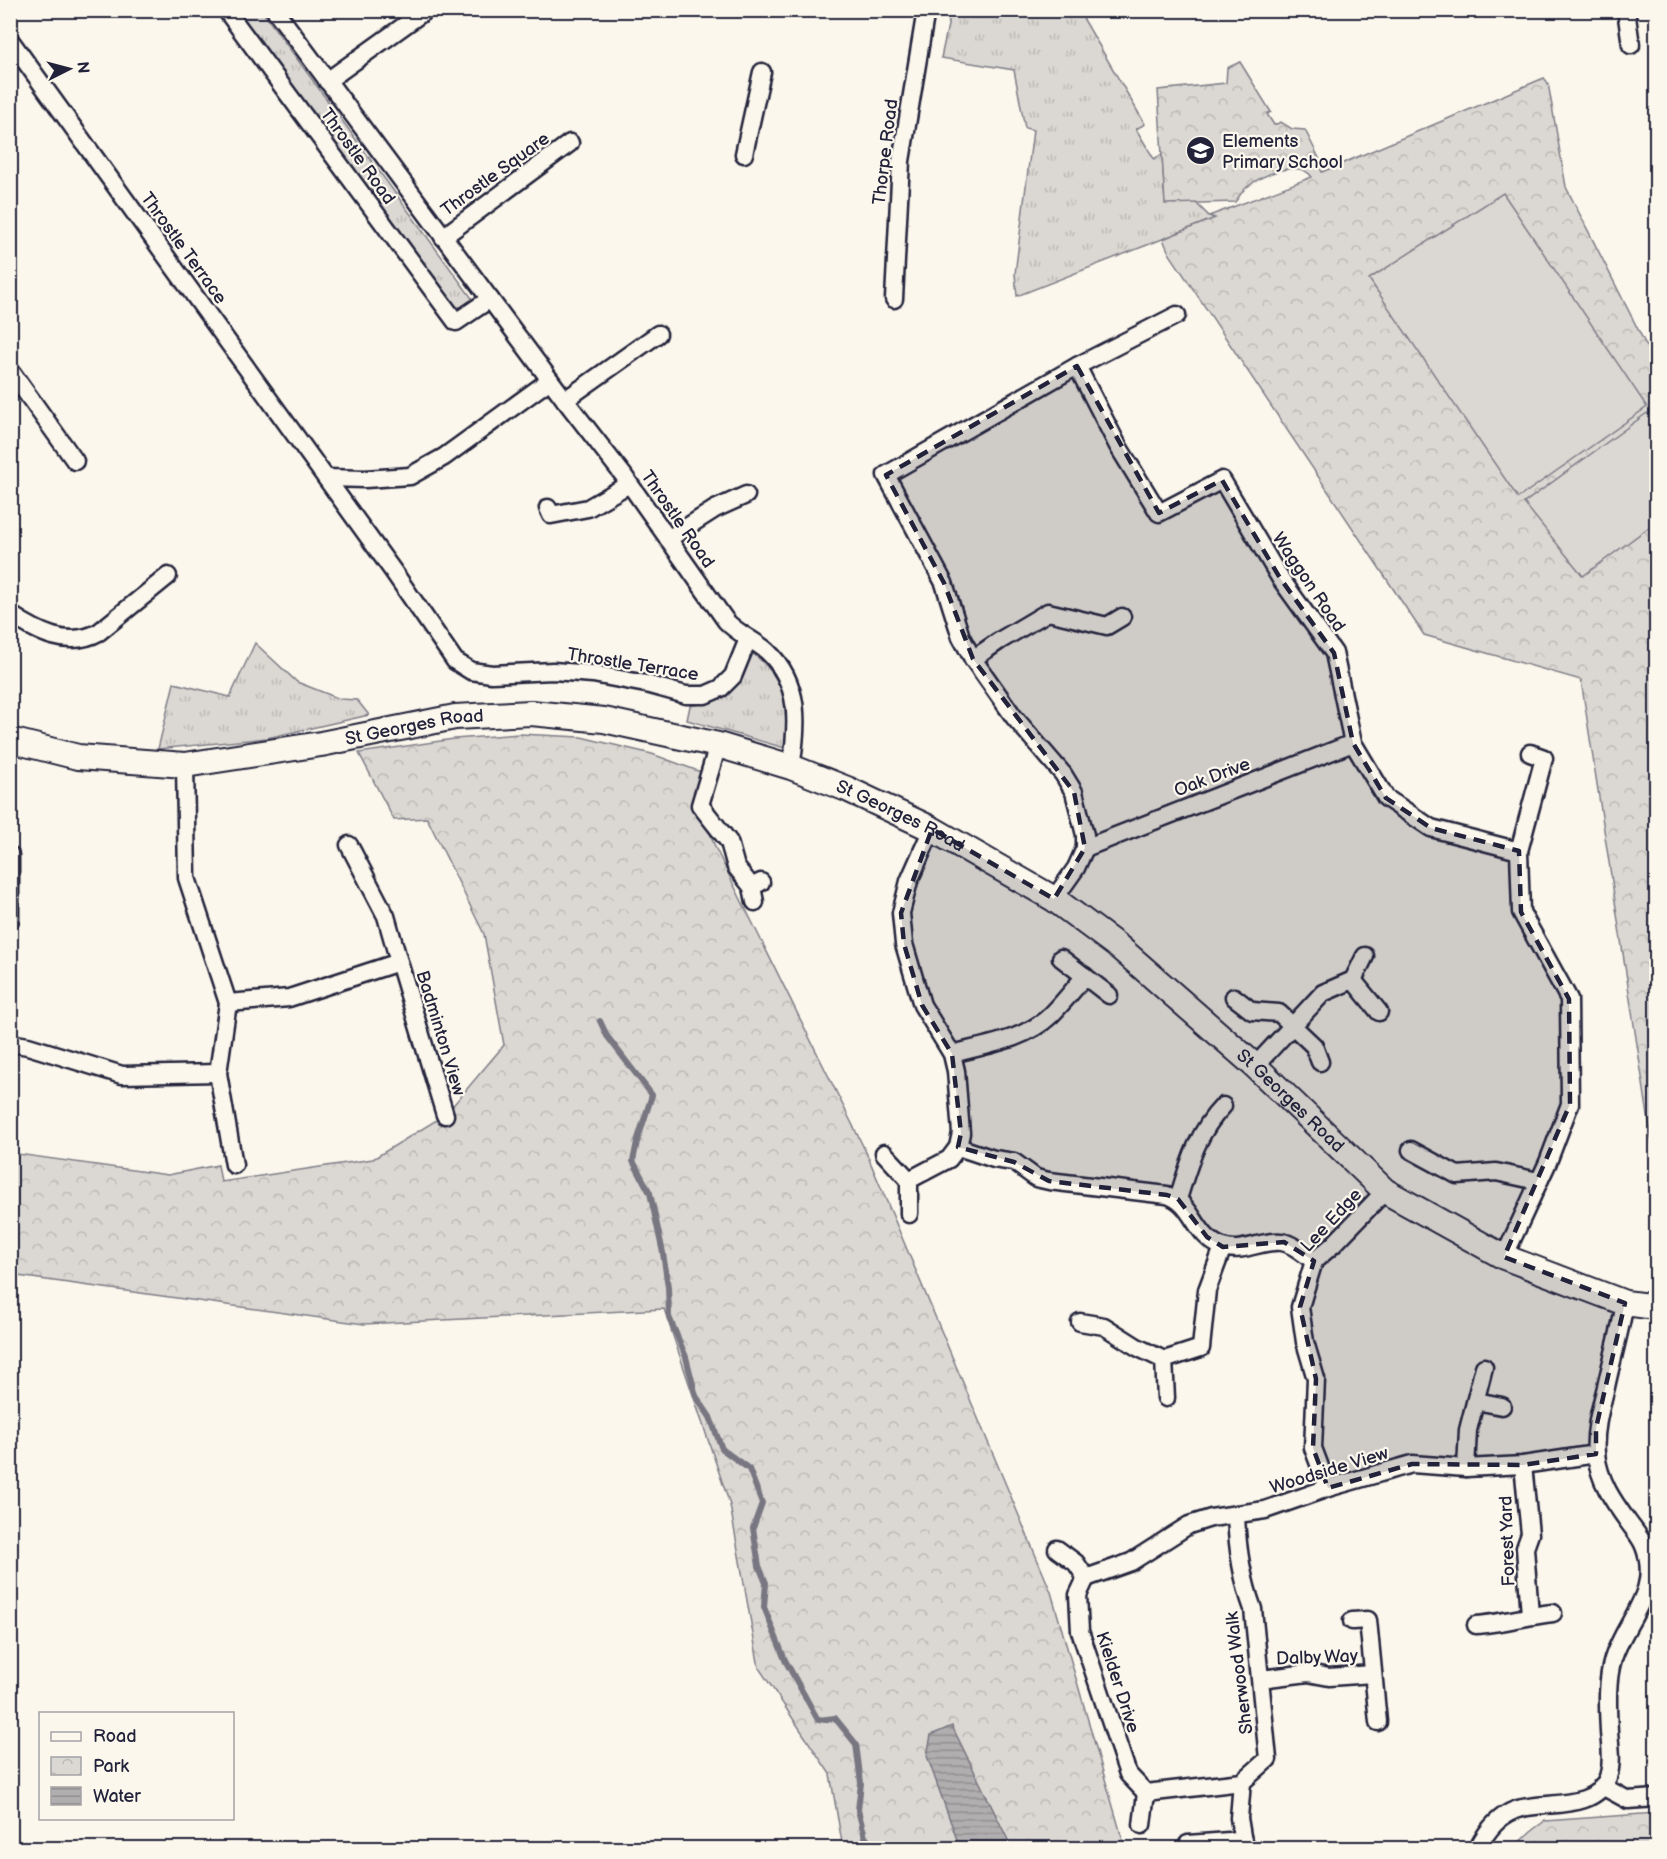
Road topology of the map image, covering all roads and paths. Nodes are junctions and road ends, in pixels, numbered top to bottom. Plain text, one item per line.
1 (226, 10) edge
2 (275, 10) edge
3 (426, 10) edge
4 (926, 10) edge
5 (1626, 10) edge
6 (10, 40) edge
7 (1631, 45) dead end
8 (762, 72) dead end
9 (327, 81) junction
10 (570, 143) dead end
11 (744, 154) dead end
12 (443, 237) junction
13 (490, 299) junction
14 (894, 299) dead end
15 (1177, 315) dead end
16 (658, 334) dead end
17 (1077, 366) junction
18 (10, 370) edge
19 (550, 380) junction
20 (565, 400) junction
21 (75, 461) dead end
22 (326, 478) junction
23 (629, 484) junction
24 (746, 495) dead end
25 (548, 508) dead end
26 (668, 539) junction
27 (168, 576) dead end
28 (10, 614) edge
29 (1122, 617) dead end
30 (748, 639) junction
31 (973, 659) junction
32 (10, 740) edge
33 (1353, 743) junction
34 (718, 745) junction
35 (1530, 753) dead end
36 (185, 765) junction
37 (791, 767) junction
38 (932, 829) junction
39 (349, 845) dead end
40 (1085, 848) junction
41 (1519, 851) junction
42 (10, 855) edge
43 (756, 891) dead end
44 (1054, 899) junction
45 (10, 920) edge
46 (1365, 956) dead end
47 (1061, 958) dead end
48 (399, 962) junction
49 (1085, 976) junction
50 (1353, 980) junction
51 (1109, 995) dead end
52 (1234, 997) dead end
53 (228, 1003) junction
54 (1379, 1012) dead end
55 (1292, 1027) junction
56 (10, 1043) edge
57 (952, 1054) junction
58 (1320, 1062) dead end
59 (1255, 1066) junction
60 (218, 1074) junction
61 (1223, 1106) dead end
62 (445, 1115) dead end
63 (958, 1147) junction
64 (1411, 1150) dead end
65 (885, 1153) dead end
66 (234, 1165) dead end
67 (909, 1180) junction
68 (1538, 1180) junction
69 (1385, 1191) junction
70 (1178, 1198) junction
71 (909, 1214) dead end
72 (1223, 1247) junction
73 (1504, 1257) junction
74 (1314, 1261) junction
75 (1625, 1303) junction
76 (1656, 1306) edge
77 (1080, 1322) dead end
78 (1164, 1360) junction
79 (1484, 1367) dead end
80 (1166, 1398) dead end
81 (1476, 1401) junction
82 (1502, 1406) dead end
83 (1596, 1454) junction
84 (1523, 1465) junction
85 (1466, 1468) junction
86 (1328, 1488) junction
87 (1236, 1514) junction
88 (1057, 1549) dead end
89 (1652, 1566) edge
90 (1086, 1578) junction
91 (1553, 1613) dead end
92 (1530, 1615) junction
93 (1352, 1621) dead end
94 (1476, 1625) dead end
95 (1373, 1674) junction
96 (1262, 1678) junction
97 (1378, 1722) dead end
98 (1242, 1782) junction
99 (1602, 1786) junction
100 (1146, 1793) junction
101 (1656, 1798) edge
102 (1142, 1825) dead end
103 (1244, 1844) edge
104 (1189, 1848) edge
105 (1478, 1848) edge

1 - 13 street, Throstle Road
2 - 9 street, Throstle Road
3 - 9 street
4 - 14 street, Thorpe Road
5 - 7 street
6 - 22 street, Throstle Terrace
8 - 11 street
9 - 12 street, Throstle Road
10 - 12 street, Throstle Square
12 - 13 street, Throstle Road
13 - 19 street, Throstle Road
15 - 17 street
16 - 20 street
17 - 31 street
17 - 33 street, Waggon Road
18 - 21 street
19 - 20 street, Throstle Road
19 - 22 street
20 - 23 street, Throstle Road
22 - 30 street, Throstle Terrace
23 - 25 street
23 - 26 street, Throstle Road
24 - 26 street
26 - 30 street, Throstle Road
27 - 28 street
29 - 31 street
30 - 37 street, Throstle Road
31 - 40 street
32 - 36 street, St Georges Road
33 - 40 street, Oak Drive
33 - 41 street, Waggon Road
34 - 36 street, St Georges Road
34 - 37 street, St Georges Road
34 - 43 street
35 - 41 street
36 - 53 street
37 - 38 street, St Georges Road
38 - 44 street, St Georges Road
38 - 57 street
39 - 48 street, Badminton View
40 - 44 street
41 - 68 street
42 - 45 street
44 - 59 street, St Georges Road
46 - 50 street
47 - 49 street
48 - 53 street, Badminton View
48 - 62 street, Badminton View
49 - 51 street
49 - 57 street
50 - 54 street
50 - 55 street
52 - 55 street
53 - 60 street
55 - 58 street
55 - 59 street
56 - 60 street
57 - 63 street
59 - 69 street, St Georges Road
60 - 66 street
61 - 70 street
63 - 67 street
63 - 70 street
64 - 68 street
65 - 67 street
67 - 71 street
68 - 73 street
69 - 73 street, St Georges Road
69 - 74 street, Lee Edge
70 - 72 street
72 - 74 street
72 - 78 street
73 - 75 street, St Georges Road
74 - 86 street, Lee Edge
75 - 76 street, St Georges Road
75 - 83 street
77 - 78 street
78 - 80 street
79 - 81 street
81 - 82 street
81 - 85 street
83 - 84 street, Woodside View
83 - 89 street
84 - 85 street, Woodside View
84 - 92 street, Forest Yard
85 - 86 street, Woodside View
86 - 87 street, Woodside View
87 - 90 street, Woodside View
87 - 96 street, Sherwood Walk
88 - 90 street
89 - 99 street
90 - 100 street, Kielder Drive
91 - 92 street
92 - 94 street
93 - 95 street, Dalby Way
95 - 96 street, Dalby Way
95 - 97 street, Dalby Way
96 - 98 street, Sherwood Walk
98 - 100 street
98 - 103 street
99 - 101 street
99 - 105 street
100 - 102 street
103 - 104 street

